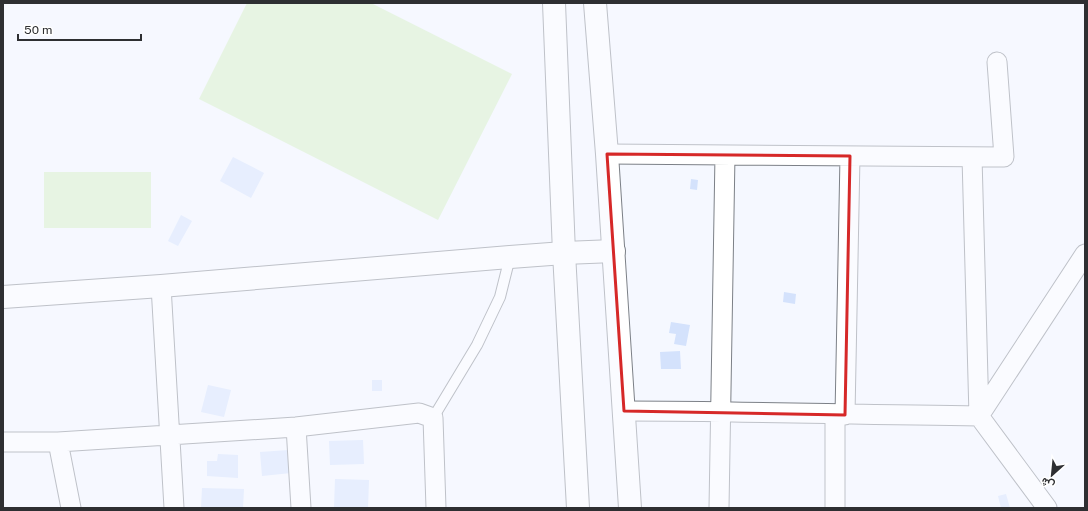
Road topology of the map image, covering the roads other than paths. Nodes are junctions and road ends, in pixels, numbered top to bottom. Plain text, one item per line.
1 (554, 3) edge
2 (595, 3) edge
3 (997, 62) dead end
4 (607, 154) junction
5 (725, 155) junction
6 (850, 156) junction
7 (972, 157) junction
8 (614, 251) junction
9 (564, 253) junction
10 (1085, 254) edge
11 (510, 257) junction
12 (161, 286) junction
13 (3, 297) edge
14 (624, 410) junction
15 (720, 411) junction
16 (840, 415) junction
17 (980, 416) junction
18 (433, 418) junction
19 (296, 427) junction
20 (171, 435) junction
21 (3, 442) edge
22 (58, 442) junction
23 (71, 508) edge
24 (174, 508) edge
25 (301, 508) edge
26 (436, 508) edge
27 (578, 508) edge
28 (630, 508) edge
29 (719, 508) edge
30 (835, 508) edge
31 (1047, 508) edge

1 - 9 main road
2 - 4 main road
3 - 7 street
4 - 5 street
4 - 8 main road
5 - 6 street
5 - 15 street
6 - 7 street
6 - 16 street
7 - 17 street
8 - 9 main road
8 - 14 main road
9 - 11 main road
9 - 27 main road
10 - 17 street
11 - 12 main road
11 - 18 lane
12 - 13 main road
12 - 20 street
14 - 15 street
14 - 28 main road
15 - 16 street
15 - 29 street
16 - 17 street
16 - 30 street
17 - 31 street
18 - 19 street
18 - 26 street
19 - 20 street
19 - 25 street
20 - 22 street
20 - 24 street
21 - 22 street
22 - 23 street

